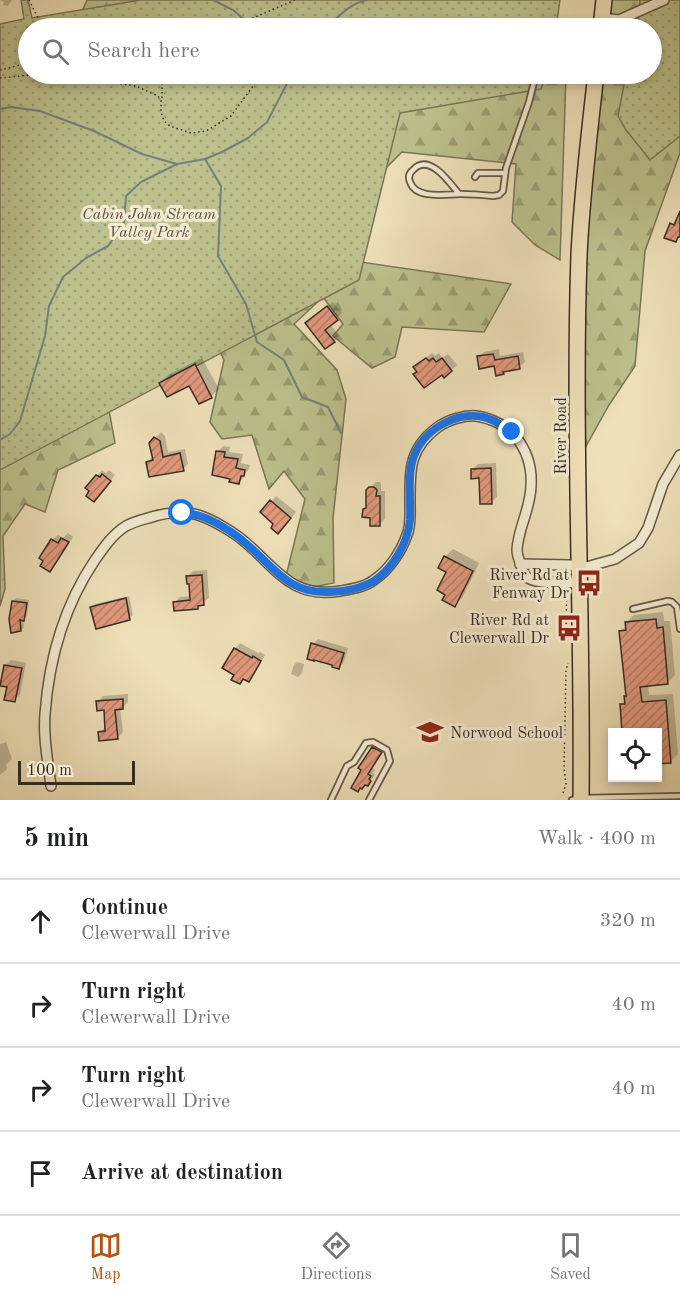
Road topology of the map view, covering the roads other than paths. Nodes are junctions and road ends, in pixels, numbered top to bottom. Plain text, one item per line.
1 (604, 0) edge
2 (664, 0) edge
3 (602, 18) edge
4 (624, 18) edge
5 (534, 84) edge
6 (595, 84) edge
7 (505, 173) junction
8 (475, 177) dead end
9 (459, 194) junction
10 (680, 455) edge
11 (520, 564) junction
12 (575, 578) junction
13 (633, 609) dead end
14 (680, 629) edge
15 (51, 786) dead end
16 (680, 796) edge
17 (578, 799) edge
18 (331, 800) edge
19 (369, 800) edge

1 - 3 main road
2 - 4 street
5 - 7 lane
6 - 12 main road, River Road
7 - 8 lane
7 - 9 lane
9 - 9 lane
10 - 12 street
11 - 12 street
11 - 12 street
11 - 15 street
12 - 17 main road, River Road
13 - 14 lane
16 - 17 lane
18 - 19 lane

